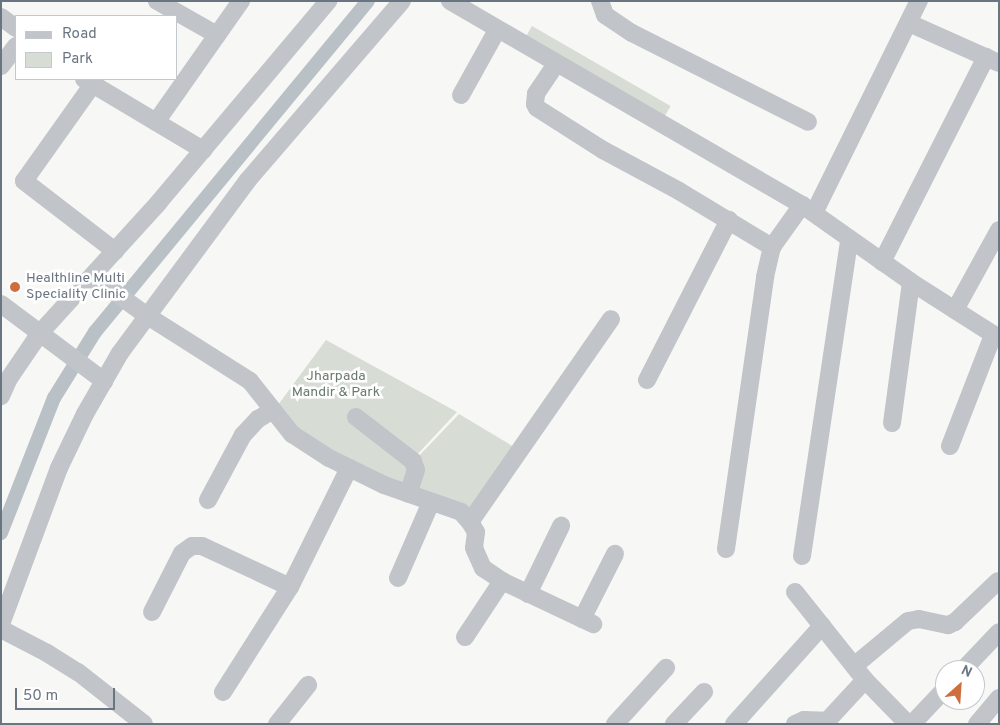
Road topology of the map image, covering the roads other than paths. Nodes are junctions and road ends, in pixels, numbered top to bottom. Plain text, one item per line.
1 (157, 1) edge
2 (241, 1) edge
3 (402, 1) edge
4 (450, 1) edge
5 (600, 1) edge
6 (919, 1) edge
7 (324, 3) edge
8 (1, 17) edge
9 (908, 23) junction
10 (15, 27) edge
11 (497, 30) junction
12 (217, 35) junction
13 (15, 47) edge
14 (992, 60) edge
15 (556, 64) junction
16 (1, 66) edge
17 (89, 81) edge
18 (461, 95) dead end
19 (156, 122) junction
20 (808, 122) dead end
21 (202, 150) junction
22 (808, 209) junction
23 (729, 220) junction
24 (999, 230) edge
25 (849, 240) junction
26 (772, 246) junction
27 (115, 251) junction
28 (882, 262) junction
29 (92, 276) junction
30 (911, 282) junction
31 (1, 304) edge
32 (140, 310) junction
33 (955, 310) junction
34 (611, 318) dead end
35 (40, 334) junction
36 (996, 336) edge
37 (4, 377) edge
38 (647, 380) dead end
39 (104, 381) junction
40 (1, 396) edge
41 (273, 410) junction
42 (356, 417) dead end
43 (892, 423) dead end
44 (950, 446) dead end
45 (349, 468) junction
46 (408, 494) junction
47 (208, 500) dead end
48 (431, 502) junction
49 (470, 522) junction
50 (561, 526) dead end
51 (726, 549) dead end
52 (615, 554) dead end
53 (802, 556) dead end
54 (398, 578) dead end
55 (502, 581) junction
56 (998, 581) edge
57 (290, 587) junction
58 (795, 592) dead end
59 (528, 594) junction
60 (152, 612) dead end
61 (1, 624) edge
62 (822, 626) junction
63 (1, 628) edge
64 (999, 632) edge
65 (465, 637) dead end
66 (972, 660) edge
67 (854, 666) junction
68 (666, 668) dead end
69 (865, 680) junction
70 (308, 685) dead end
71 (223, 692) dead end
72 (704, 692) dead end
73 (999, 698) edge
74 (935, 700) edge
75 (144, 724) edge
76 (277, 724) edge
77 (615, 724) edge
78 (674, 724) edge
79 (734, 724) edge
80 (795, 724) edge
81 (908, 724) edge
82 (912, 724) edge
83 (977, 724) edge

1 - 12 street
2 - 12 street
3 - 32 street
4 - 11 street
5 - 20 street
6 - 9 street
7 - 21 street
8 - 10 street
9 - 14 street
9 - 22 street
11 - 15 street
11 - 18 street
12 - 19 street
13 - 16 street
14 - 28 street
15 - 22 street
15 - 23 street
17 - 19 street
17 - 27 street
19 - 21 street
21 - 27 street
22 - 25 street
22 - 26 street
23 - 26 street
23 - 38 street
24 - 33 street
25 - 28 street
25 - 53 street
26 - 51 street
27 - 29 street
28 - 30 street
29 - 32 street
29 - 35 street
30 - 33 street
30 - 43 street
31 - 35 street
32 - 39 street
32 - 41 street
33 - 36 street
34 - 49 street
35 - 37 street
35 - 39 street
36 - 44 street
37 - 40 street
39 - 61 street
41 - 45 street
41 - 47 street
42 - 46 street
45 - 46 street
45 - 57 street
46 - 48 street
48 - 49 street
48 - 54 street
49 - 55 street
50 - 59 street
52 - 59 street
55 - 59 street
55 - 65 street
56 - 67 street
57 - 60 street
57 - 71 street
58 - 62 street
62 - 67 street
62 - 79 street
63 - 75 street
64 - 66 street
67 - 69 street
68 - 77 street
69 - 80 street
69 - 81 street
70 - 76 street
72 - 78 street
73 - 83 street
74 - 82 street

